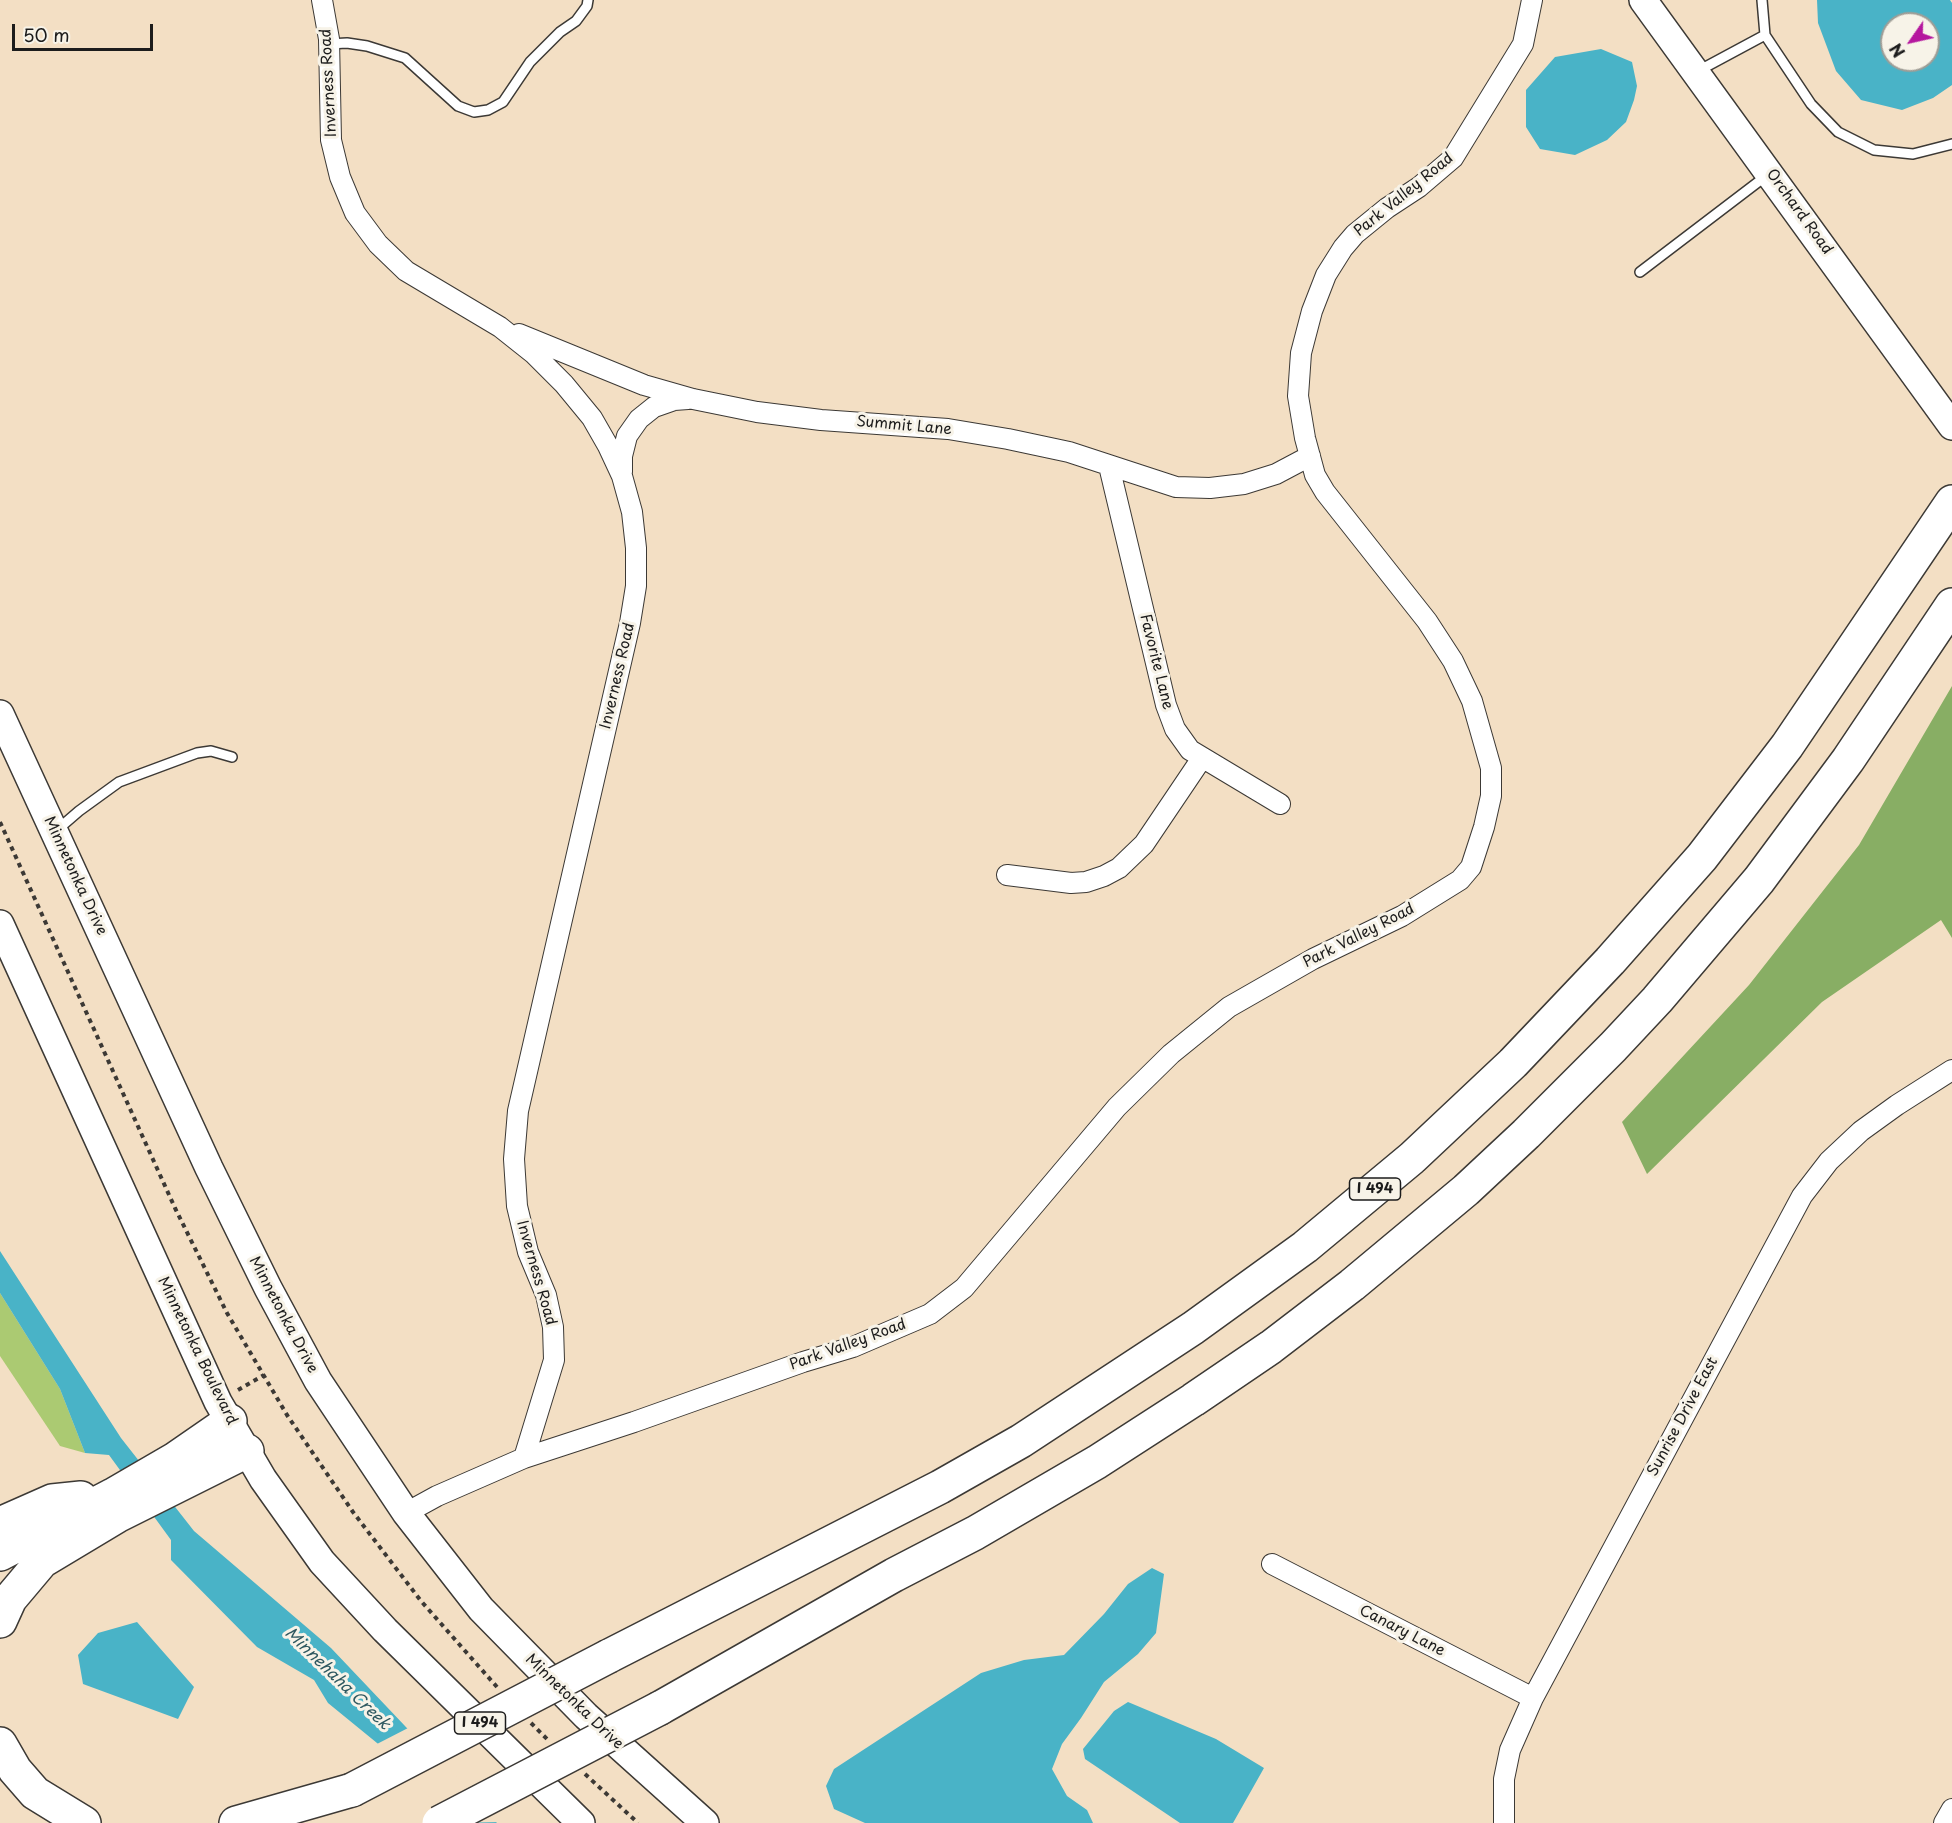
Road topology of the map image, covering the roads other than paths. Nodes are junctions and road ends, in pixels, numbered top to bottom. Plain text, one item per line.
1 (322, 0) edge
2 (588, 0) edge
3 (1532, 0) edge
4 (1643, 0) edge
5 (1761, 0) edge
6 (1765, 35) junction
7 (329, 44) junction
8 (1696, 72) junction
9 (1952, 144) edge
10 (1771, 173) junction
11 (1640, 272) dead end
12 (500, 327) junction
13 (693, 399) junction
14 (1952, 426) edge
15 (1310, 456) junction
16 (1108, 466) junction
17 (622, 476) junction
18 (1952, 502) edge
19 (1952, 604) edge
20 (0, 714) edge
21 (232, 757) dead end
22 (1202, 758) junction
23 (1280, 804) dead end
24 (55, 832) junction
25 (1007, 875) dead end
26 (0, 924) edge
27 (1952, 1070) edge
28 (230, 1421) junction
29 (247, 1451) junction
30 (524, 1458) junction
31 (113, 1495) junction
32 (406, 1513) junction
33 (0, 1524) edge
34 (0, 1554) edge
35 (1272, 1564) dead end
36 (0, 1621) edge
37 (1533, 1698) junction
38 (0, 1744) edge
39 (352, 1790) junction
40 (1952, 1809) edge
41 (84, 1823) edge
42 (236, 1823) edge
43 (292, 1823) edge
44 (439, 1823) edge
45 (581, 1823) edge
46 (705, 1823) edge
47 (1504, 1823) edge
48 (1944, 1823) edge

1 - 7 street, Inverness Road
2 - 7 lane
3 - 15 street, Park Valley Road
4 - 8 street, Orchard Road
5 - 6 lane
6 - 8 lane
6 - 9 lane
7 - 12 street, Inverness Road
8 - 10 street, Orchard Road
10 - 11 lane
10 - 14 street, Orchard Road
12 - 13 street, Summit Lane
12 - 17 street, Inverness Road
13 - 16 street, Summit Lane
13 - 17 street
15 - 16 street, Summit Lane
15 - 30 street, Park Valley Road
16 - 22 street, Favorite Lane
17 - 30 street, Inverness Road
18 - 39 highway, I 494, bridge
19 - 44 highway, bridge
20 - 24 street, Minnetonka Drive
21 - 24 lane
22 - 23 street, Favorite Lane
22 - 25 street
24 - 32 street, Minnetonka Drive
26 - 28 street, Minnetonka Boulevard
27 - 37 street, Sunrise Drive East
28 - 29 street, Minnetonka Boulevard
28 - 31 highway
29 - 36 highway
29 - 45 street, Minnetonka Boulevard
30 - 32 street, Park Valley Road
31 - 33 highway
31 - 34 highway
32 - 46 street, Minnetonka Drive
35 - 37 street, Canary Lane
37 - 47 street, Sunrise Drive East
38 - 41 highway
39 - 42 highway
39 - 43 highway, I 494
40 - 48 street

